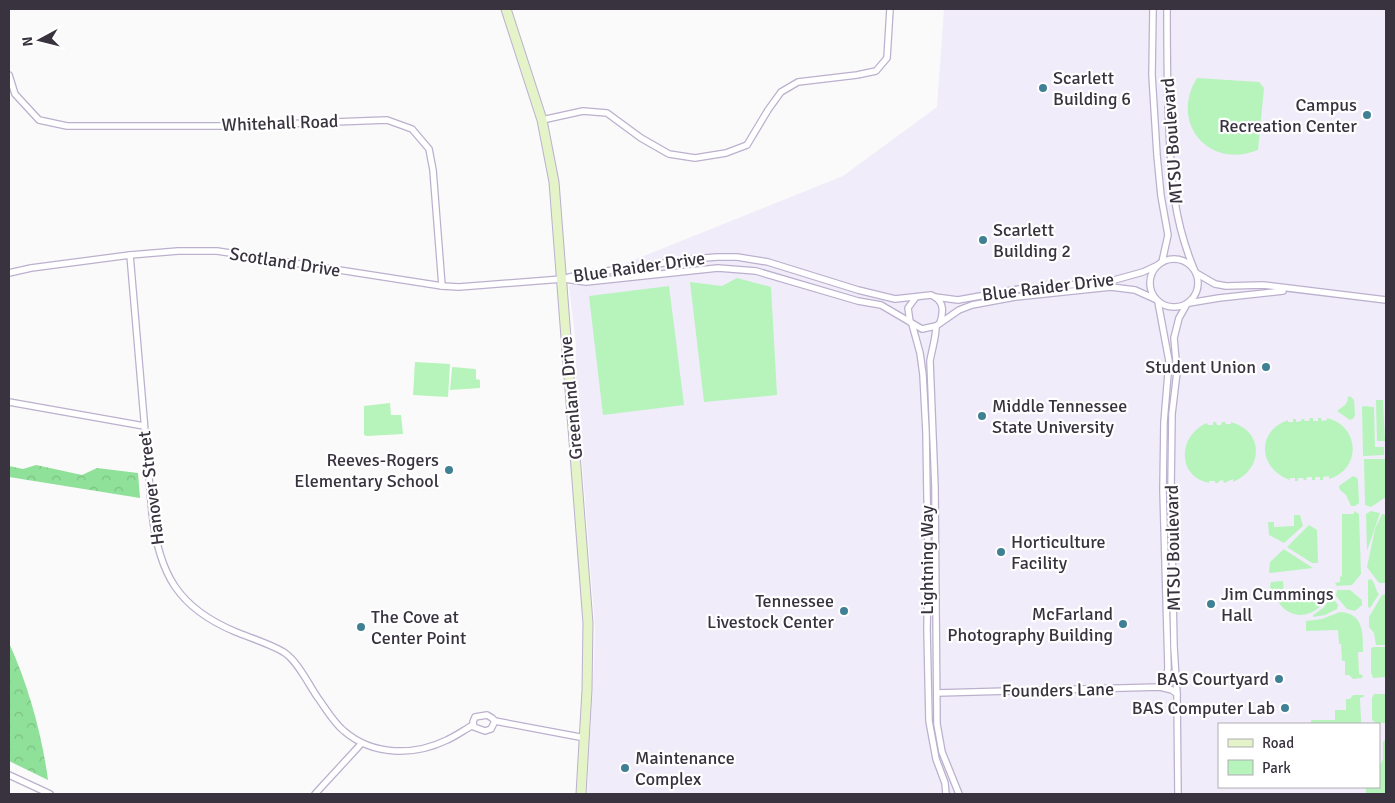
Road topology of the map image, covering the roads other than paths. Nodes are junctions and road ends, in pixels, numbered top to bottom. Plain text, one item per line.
1 (506, 9) edge
2 (890, 9) edge
3 (1153, 9) edge
4 (1167, 9) edge
5 (9, 75) edge
6 (542, 120) junction
7 (130, 255) junction
8 (1160, 264) junction
9 (1195, 271) junction
10 (9, 274) edge
11 (562, 279) junction
12 (442, 286) junction
13 (1293, 290) junction
14 (920, 295) junction
15 (935, 297) junction
16 (1157, 300) junction
17 (1386, 300) edge
18 (1188, 304) junction
19 (911, 323) junction
20 (938, 324) junction
21 (9, 402) edge
22 (144, 426) junction
23 (1160, 687) junction
24 (937, 693) junction
25 (1177, 694) junction
26 (494, 722) junction
27 (473, 725) junction
28 (584, 738) junction
29 (361, 744) junction
30 (9, 775) edge
31 (50, 794) edge
32 (315, 794) edge
33 (581, 794) edge
34 (946, 794) edge
35 (959, 794) edge
36 (1178, 794) edge

1 - 6 street, Greenland Drive
2 - 6 street
3 - 8 street, MTSU Boulevard
4 - 9 street, MTSU Boulevard
5 - 12 street, Whitehall Road
6 - 11 street, Greenland Drive
7 - 10 street, Scotland Drive
7 - 12 street, Scotland Drive
7 - 22 street, Hanover Street
8 - 9 street
8 - 15 street, Blue Raider Drive
8 - 16 street
9 - 13 street
9 - 18 street
11 - 12 street, Scotland Drive
11 - 14 street, Blue Raider Drive
11 - 19 street, Blue Raider Drive
11 - 28 street, Greenland Drive
13 - 17 street
13 - 18 street
14 - 15 street
14 - 19 street
15 - 20 street
16 - 18 street
16 - 20 street, Blue Raider Drive
16 - 23 street, MTSU Boulevard
18 - 25 street, MTSU Boulevard
19 - 20 street
19 - 34 street, Lightning Way
20 - 24 street, Lightning Way
21 - 22 street
22 - 29 street, Hanover Street
23 - 24 street, Founders Lane
23 - 25 street, Founders Lane
24 - 35 street, Lightning Way
25 - 36 street, MTSU Boulevard
26 - 27 street
26 - 27 street
26 - 28 street
27 - 29 street
28 - 33 street, Greenland Drive
29 - 32 street
30 - 31 street

